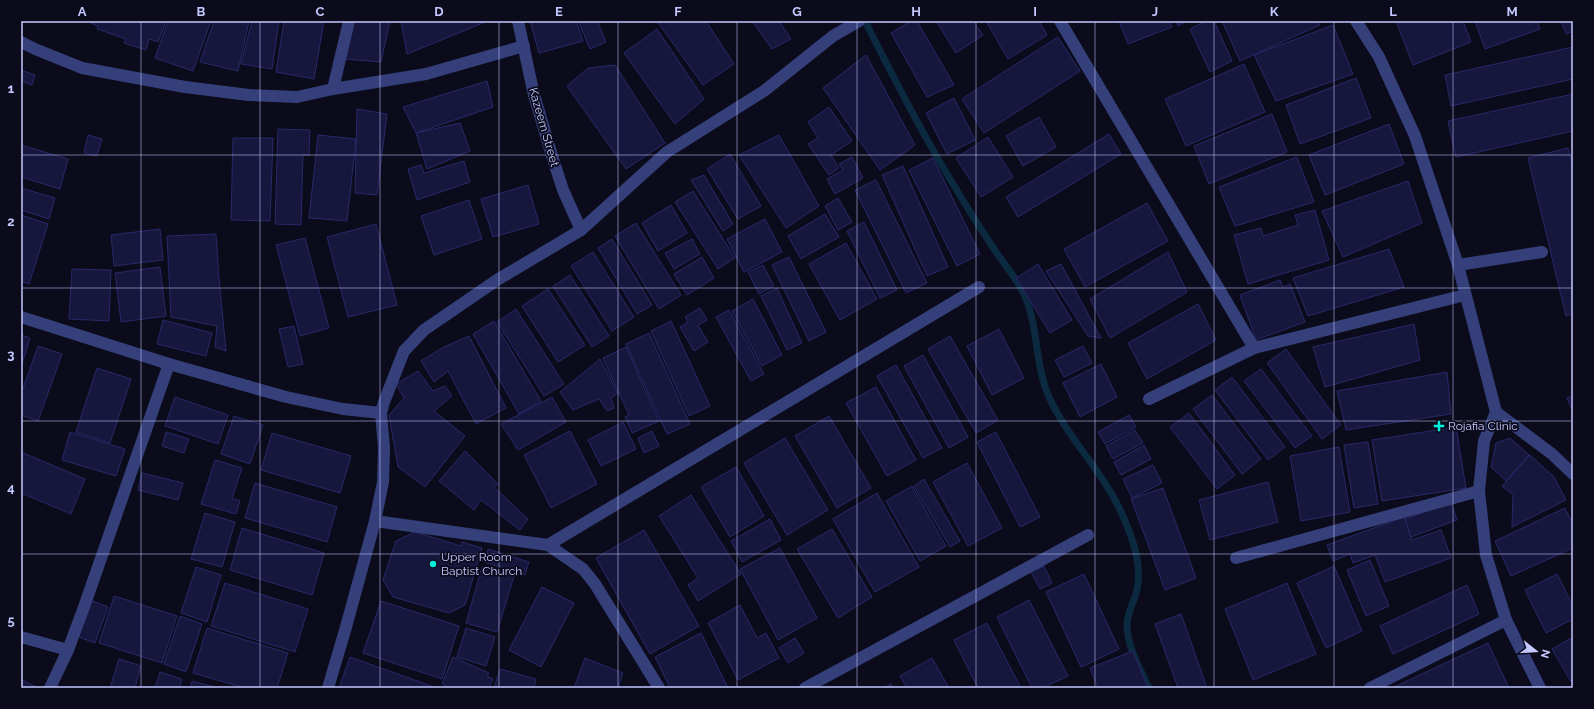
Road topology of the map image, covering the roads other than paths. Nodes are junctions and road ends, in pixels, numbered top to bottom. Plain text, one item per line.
1 (349, 21) edge
2 (518, 21) edge
3 (859, 21) edge
4 (1060, 21) edge
5 (1356, 21) edge
6 (21, 42) edge
7 (524, 46) junction
8 (333, 89) junction
9 (581, 230) junction
10 (1542, 252) dead end
11 (1458, 265) junction
12 (979, 287) dead end
13 (1465, 295) junction
14 (21, 316) edge
15 (1254, 348) junction
16 (169, 364) junction
17 (1149, 399) dead end
18 (1496, 412) junction
19 (381, 413) junction
20 (1573, 474) edge
21 (1478, 491) junction
22 (375, 521) junction
23 (1088, 535) dead end
24 (548, 545) junction
25 (1236, 558) dead end
26 (1506, 620) junction
27 (21, 637) edge
28 (68, 650) junction
29 (50, 688) edge
30 (328, 688) edge
31 (658, 688) edge
32 (805, 688) edge
33 (1370, 688) edge
34 (1540, 688) edge

1 - 8 street
2 - 7 street, Kazeem Street
3 - 9 street
4 - 15 street
5 - 11 street
6 - 8 street
7 - 8 street
7 - 9 street, Kazeem Street
9 - 19 street
10 - 11 street
11 - 13 street
12 - 24 street
13 - 15 street
13 - 18 street
14 - 16 street
15 - 17 street
16 - 19 street
16 - 28 street
18 - 20 street
18 - 21 street
19 - 22 street
21 - 25 street
21 - 26 street
22 - 24 street
22 - 30 street
23 - 32 street
24 - 31 street
26 - 33 street
26 - 34 street
27 - 28 street
28 - 29 street

